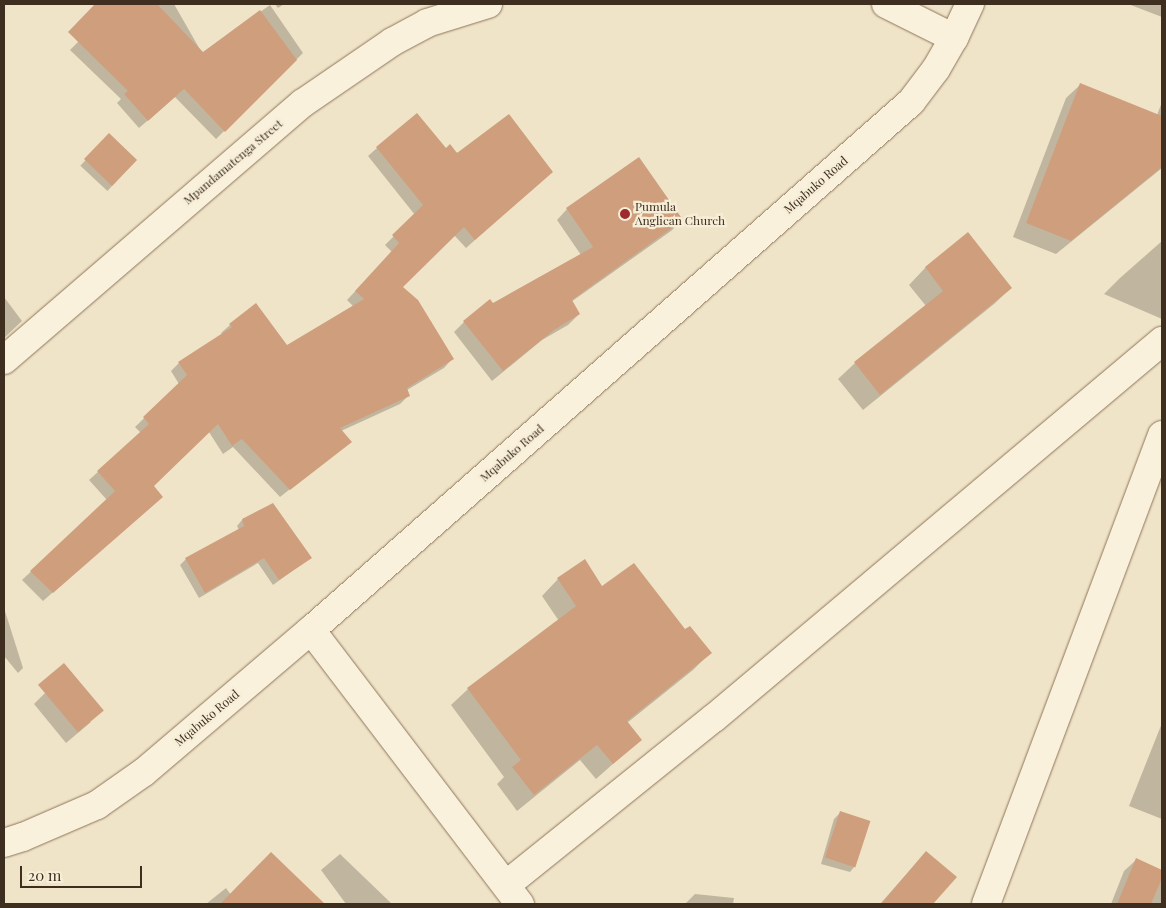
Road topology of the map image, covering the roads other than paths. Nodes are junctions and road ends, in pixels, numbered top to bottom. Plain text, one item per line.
1 (488, 4) edge
2 (886, 4) edge
3 (970, 4) edge
4 (954, 38) junction
5 (1162, 341) edge
6 (4, 360) edge
7 (1162, 436) edge
8 (311, 630) junction
9 (4, 843) edge
10 (513, 895) edge
11 (986, 904) edge

1 - 6 street, Mpandamatenga Street
2 - 4 street
3 - 4 street, Mqabuko Road
4 - 8 street, Mqabuko Road
5 - 10 street
7 - 11 street
8 - 9 street, Mqabuko Road
8 - 10 street

